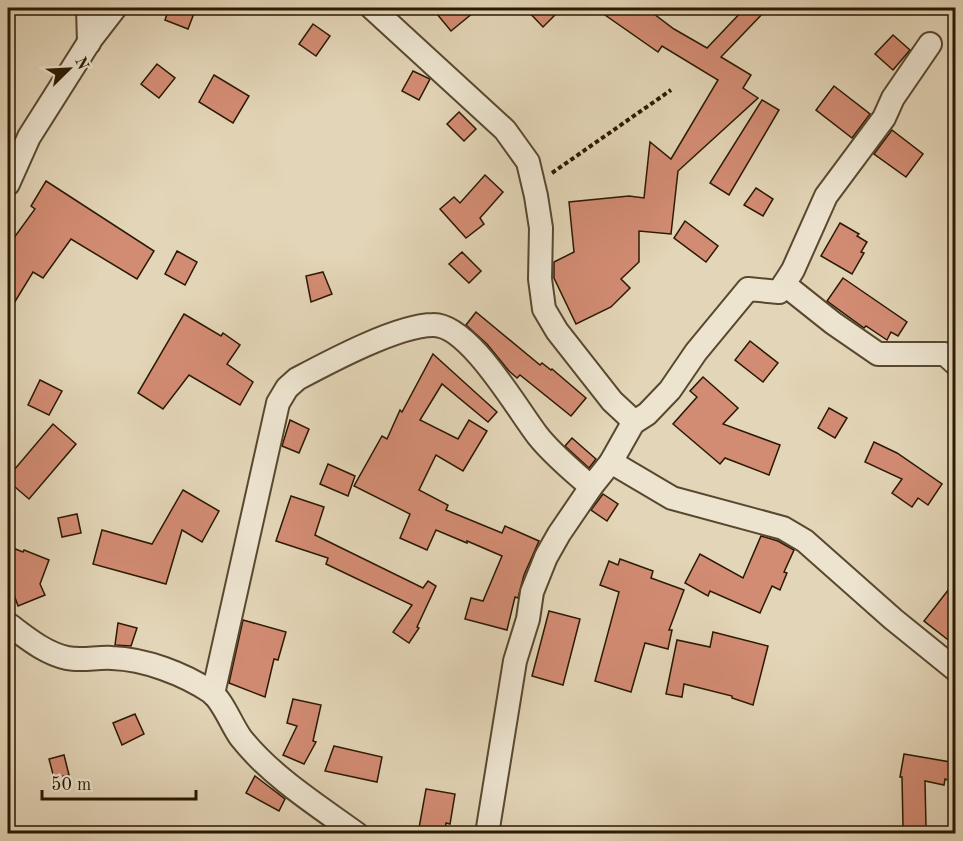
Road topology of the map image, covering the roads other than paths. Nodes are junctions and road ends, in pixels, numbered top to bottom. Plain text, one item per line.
1 (88, 8) edge
2 (115, 8) edge
3 (372, 8) edge
4 (89, 43) junction
5 (930, 44) dead end
6 (8, 184) edge
7 (784, 284) junction
8 (956, 364) edge
9 (633, 423) junction
10 (611, 462) junction
11 (591, 488) junction
12 (8, 624) edge
13 (956, 670) edge
14 (213, 694) junction
15 (357, 834) edge
16 (487, 834) edge

1 - 4 street
2 - 4 street
3 - 9 street
4 - 6 street
5 - 7 street
7 - 8 street
7 - 9 street
9 - 10 street
10 - 11 street
10 - 13 street
11 - 14 street
11 - 16 street
12 - 14 street
14 - 15 street

